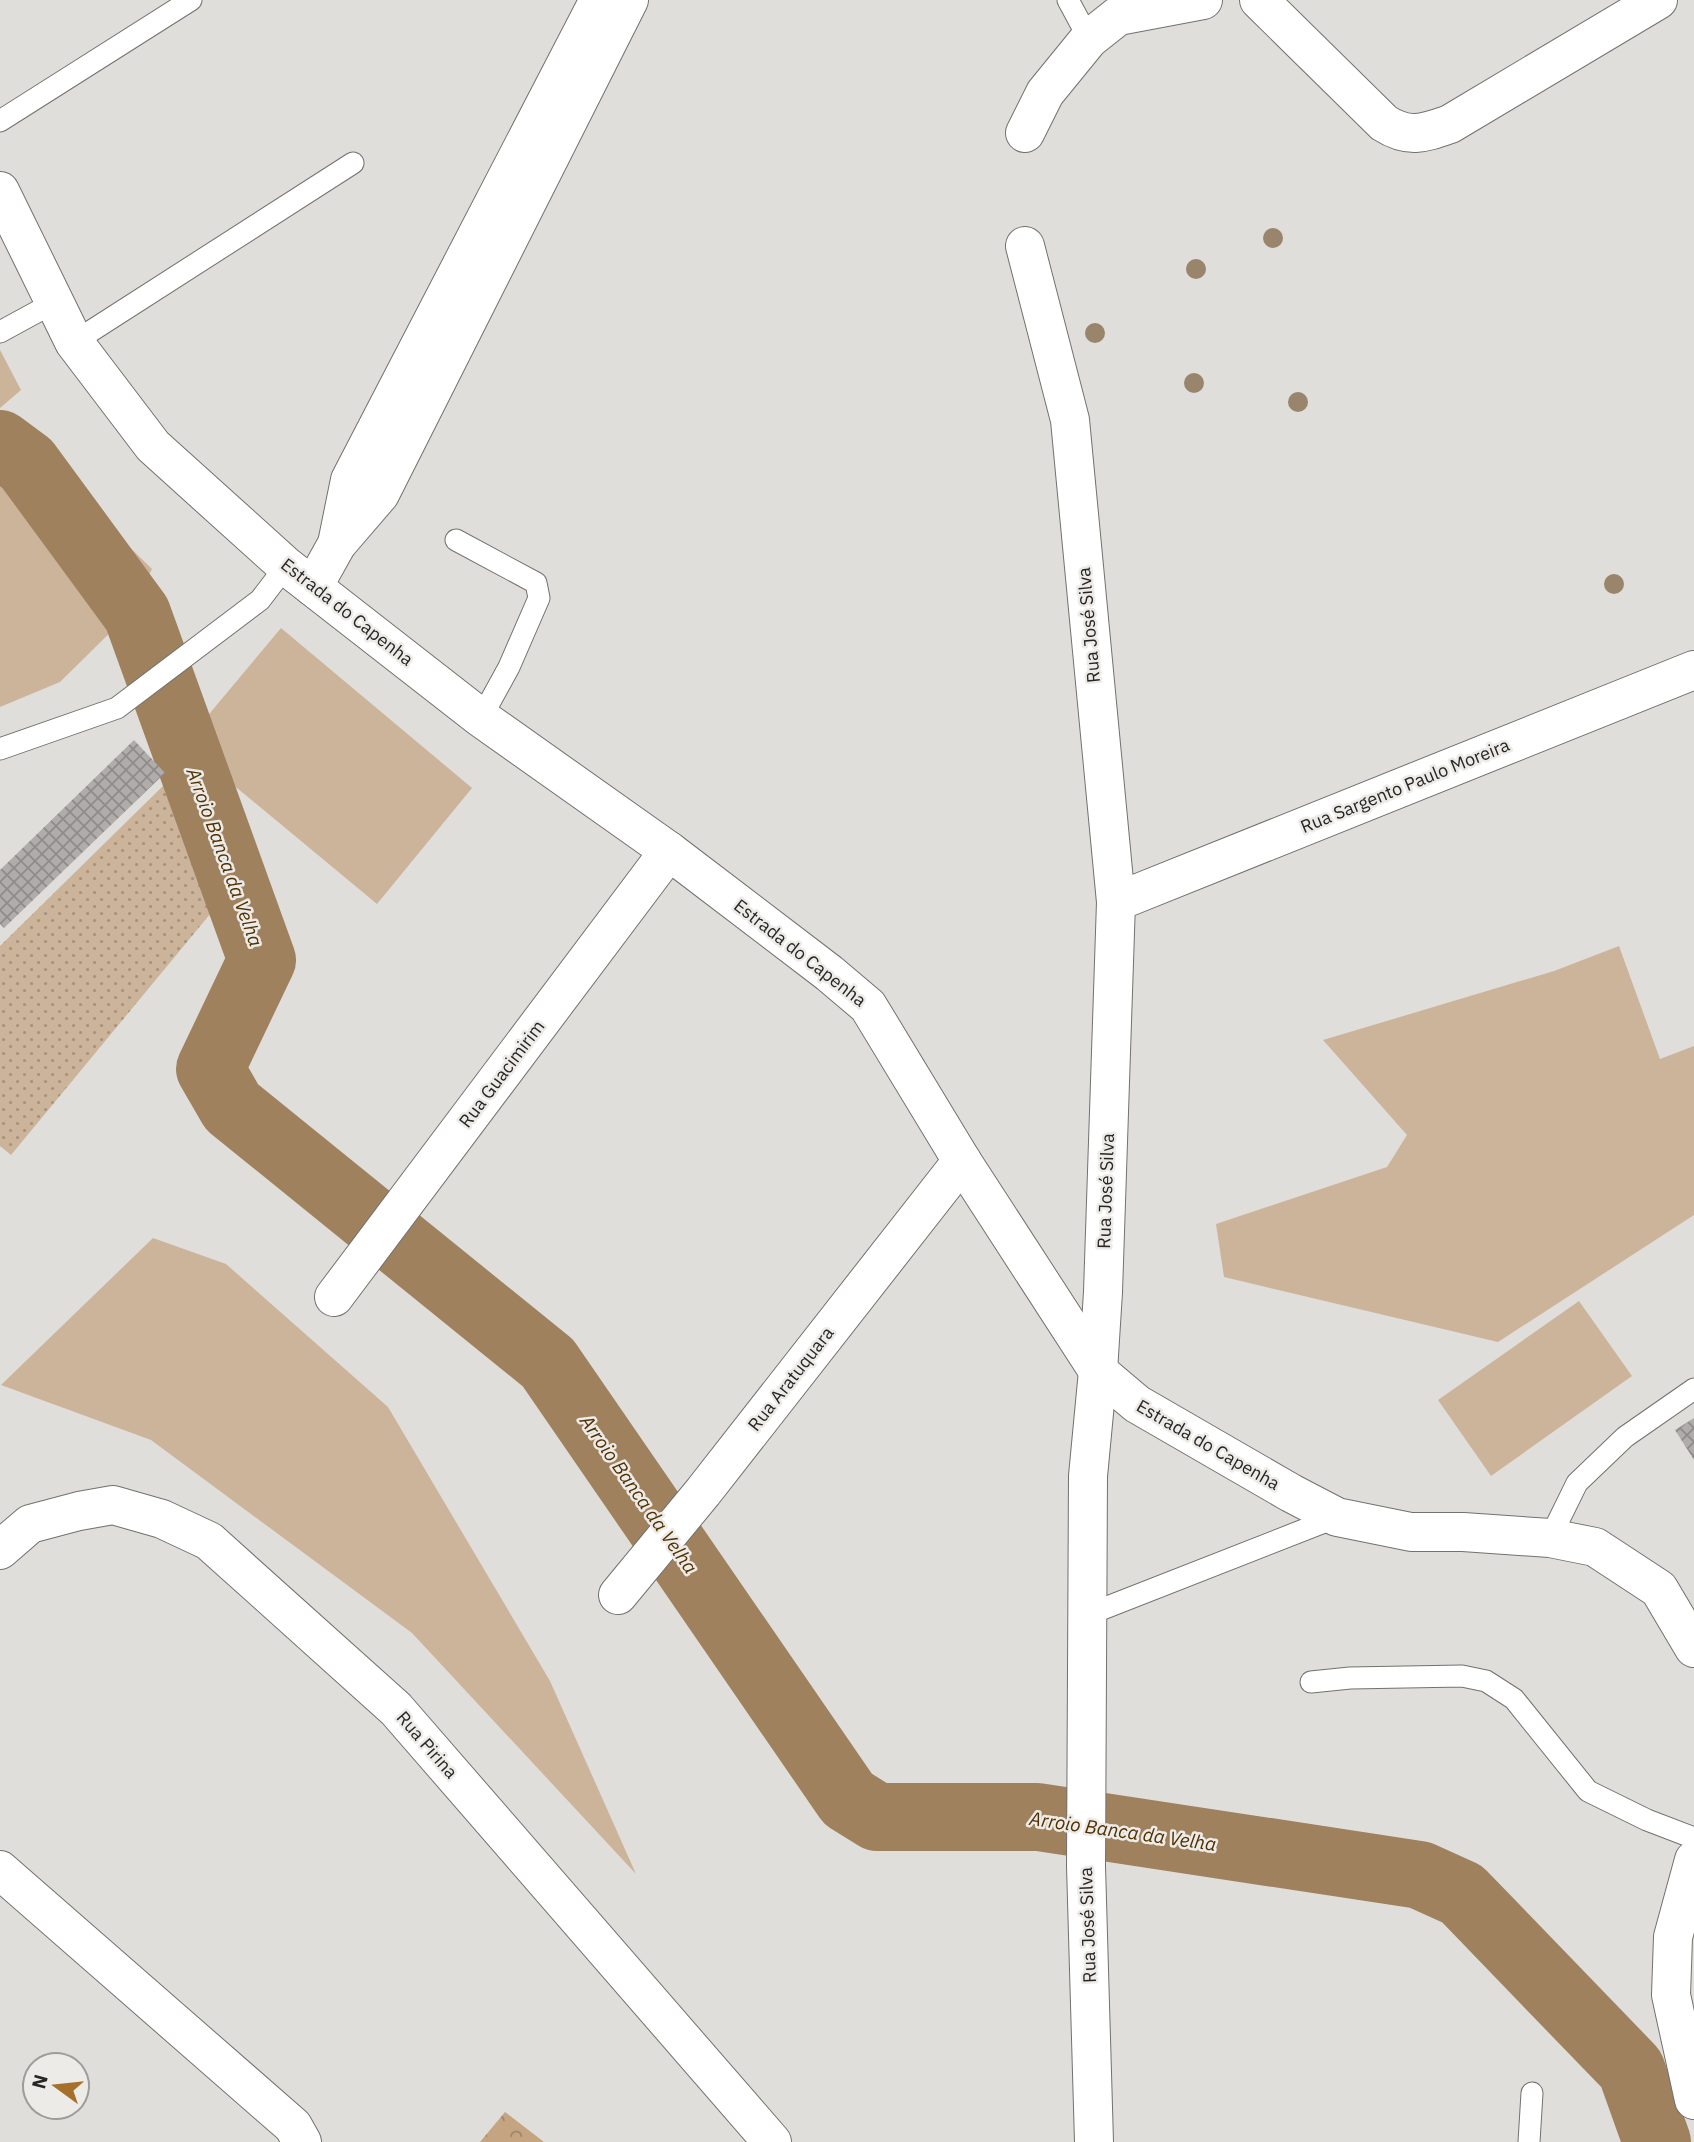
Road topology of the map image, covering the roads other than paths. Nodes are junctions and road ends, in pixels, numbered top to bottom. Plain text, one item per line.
1 (191, 0) edge
2 (598, 0) edge
3 (629, 0) edge
4 (1068, 0) edge
5 (1203, 0) edge
6 (1259, 0) edge
7 (1658, 0) edge
8 (1089, 39) junction
9 (0, 121) edge
10 (1025, 133) dead end
11 (353, 163) dead end
12 (0, 191) edge
13 (494, 235) junction
14 (1025, 246) dead end
15 (55, 302) junction
16 (0, 332) edge
17 (74, 342) junction
18 (456, 540) dead end
19 (300, 576) junction
20 (1694, 670) edge
21 (481, 718) junction
22 (0, 749) edge
23 (669, 851) junction
24 (1116, 902) junction
25 (962, 1161) junction
26 (334, 1297) dead end
27 (1098, 1371) junction
28 (1694, 1389) edge
29 (1337, 1517) junction
30 (1550, 1538) junction
31 (0, 1550) edge
32 (618, 1595) dead end
33 (1087, 1615) junction
34 (1694, 1648) edge
35 (1311, 1682) dead end
36 (1694, 1838) edge
37 (1694, 1860) edge
38 (0, 1870) edge
39 (1532, 2093) dead end
40 (1694, 2100) edge
41 (302, 2142) edge
42 (772, 2142) edge
43 (1094, 2142) edge
44 (1529, 2142) edge

1 - 9 lane
2 - 13 street
3 - 13 street
4 - 8 lane
5 - 8 street
6 - 7 street
8 - 10 street
11 - 17 lane
12 - 15 street, Estrada do Capenha
13 - 19 street
14 - 24 street, Rua José Silva
15 - 16 lane
15 - 17 street, Estrada do Capenha
17 - 19 street, Estrada do Capenha
18 - 21 lane
19 - 21 street, Estrada do Capenha
19 - 22 lane
20 - 24 street, Rua Sargento Paulo Moreira
21 - 23 street, Estrada do Capenha
23 - 25 street, Estrada do Capenha
23 - 26 street, Rua Guacimirim
24 - 27 street, Rua José Silva
25 - 27 street, Estrada do Capenha
25 - 32 street, Rua Aratuquara
27 - 29 street, Estrada do Capenha
27 - 33 street, Rua José Silva
28 - 30 lane
29 - 30 street, Estrada do Capenha
29 - 33 lane
30 - 34 street, Estrada do Capenha
31 - 42 street, Rua Pirina
33 - 43 street, Rua José Silva
35 - 36 lane
37 - 40 street
38 - 41 street
39 - 44 lane

